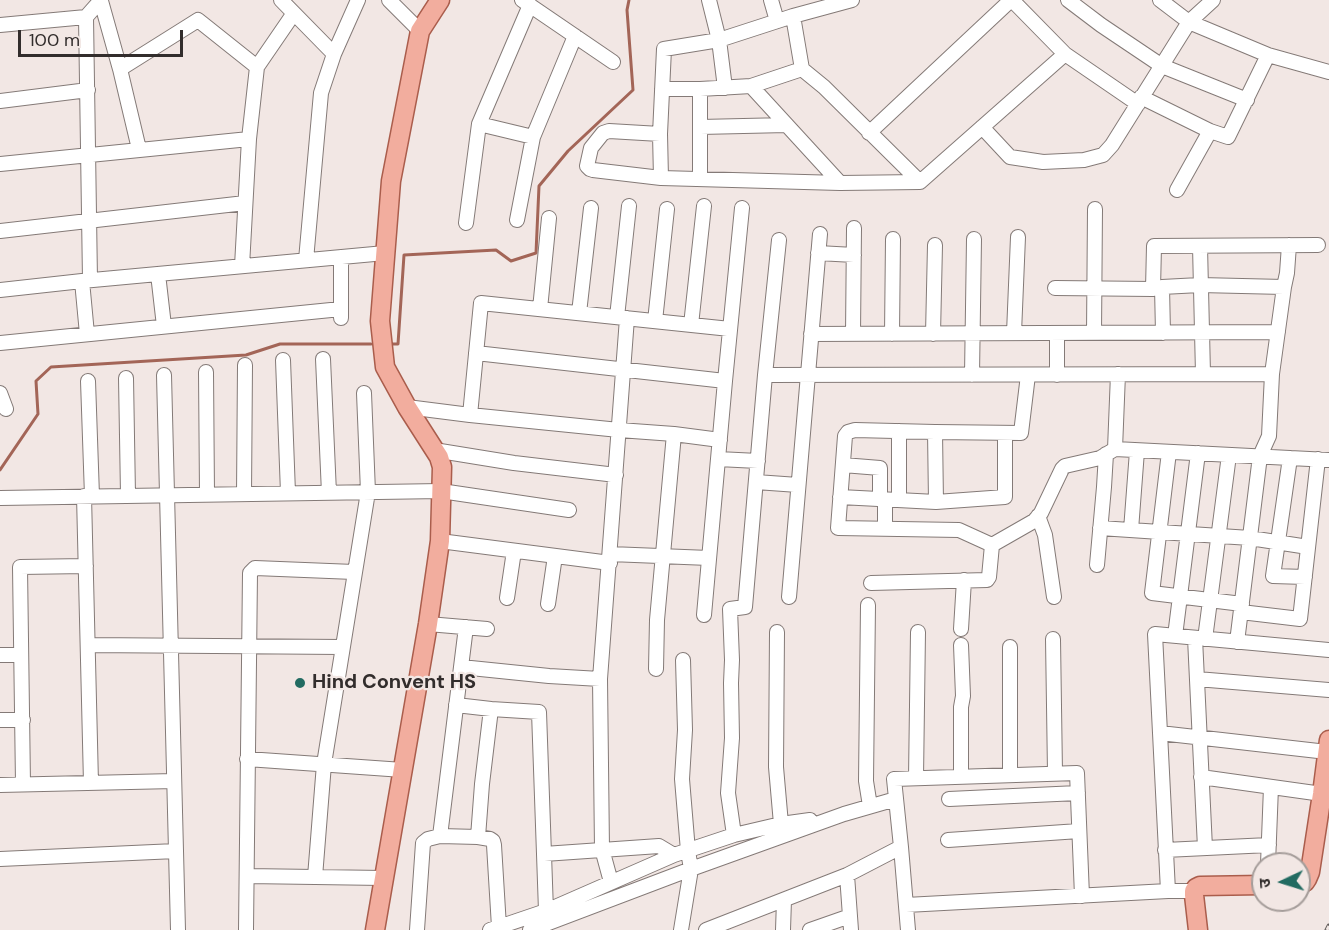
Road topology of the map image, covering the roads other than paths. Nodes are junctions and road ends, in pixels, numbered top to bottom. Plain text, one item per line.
1 (101, 0) edge
2 (281, 0) edge
3 (358, 0) edge
4 (389, 0) edge
5 (440, 0) edge
6 (709, 0) edge
7 (771, 0) edge
8 (852, 0) edge
9 (1012, 0) edge
10 (1068, 0) edge
11 (1160, 0) edge
12 (1213, 0) edge
13 (526, 3) edge
14 (832, 3) edge
15 (294, 13) junction
16 (794, 16) junction
17 (87, 18) junction
18 (777, 21) junction
19 (1189, 22) junction
20 (0, 25) edge
21 (420, 31) junction
22 (575, 36) junction
23 (719, 40) junction
24 (334, 54) junction
25 (1065, 54) junction
26 (1268, 55) junction
27 (614, 62) dead end
28 (1162, 66) junction
29 (257, 67) junction
30 (120, 69) junction
31 (802, 69) junction
32 (1329, 72) edge
33 (751, 86) junction
34 (725, 88) junction
35 (662, 89) junction
36 (700, 89) junction
37 (88, 90) junction
38 (1246, 100) junction
39 (0, 101) edge
40 (1140, 101) junction
41 (479, 124) junction
42 (787, 125) junction
43 (700, 127) junction
44 (982, 127) junction
45 (1210, 131) junction
46 (870, 133) junction
47 (660, 134) junction
48 (533, 137) junction
49 (249, 139) junction
50 (139, 149) junction
51 (88, 155) junction
52 (0, 164) edge
53 (662, 178) junction
54 (700, 179) junction
55 (920, 182) junction
56 (840, 183) junction
57 (1177, 190) dead end
58 (245, 203) junction
59 (629, 206) dead end
60 (704, 206) dead end
61 (591, 208) dead end
62 (742, 208) dead end
63 (667, 209) dead end
64 (1095, 209) dead end
65 (549, 218) dead end
66 (90, 220) junction
67 (517, 220) dead end
68 (466, 223) dead end
69 (854, 228) dead end
70 (0, 231) edge
71 (820, 234) dead end
72 (1018, 237) dead end
73 (893, 239) dead end
74 (974, 239) dead end
75 (779, 240) dead end
76 (935, 245) dead end
77 (1289, 245) junction
78 (1318, 245) dead end
79 (1200, 246) junction
80 (385, 253) junction
81 (818, 253) junction
82 (854, 255) junction
83 (341, 257) junction
84 (306, 261) junction
85 (242, 266) junction
86 (158, 274) junction
87 (86, 280) junction
88 (1200, 285) junction
89 (1284, 287) junction
90 (1055, 288) dead end
91 (1157, 288) junction
92 (1094, 289) junction
93 (0, 290) edge
94 (540, 309) junction
95 (579, 313) junction
96 (622, 318) junction
97 (655, 321) junction
98 (691, 325) junction
99 (164, 326) junction
100 (730, 329) junction
101 (1202, 332) junction
102 (1278, 332) junction
103 (973, 333) junction
104 (1014, 333) junction
105 (1057, 333) junction
106 (1094, 333) junction
107 (1163, 333) junction
108 (87, 334) junction
109 (812, 334) junction
110 (853, 334) junction
111 (892, 334) junction
112 (933, 334) junction
113 (0, 343) edge
114 (476, 353) junction
115 (323, 358) dead end
116 (283, 360) dead end
117 (245, 365) dead end
118 (623, 369) junction
119 (206, 372) dead end
120 (1118, 374) junction
121 (1203, 374) junction
122 (1272, 374) junction
123 (164, 375) dead end
124 (765, 375) junction
125 (808, 375) junction
126 (972, 375) junction
127 (1028, 375) junction
128 (1057, 375) junction
129 (126, 378) dead end
130 (88, 381) dead end
131 (724, 381) junction
132 (0, 393) edge
133 (364, 393) dead end
134 (407, 406) junction
135 (6, 409) dead end
136 (470, 415) junction
137 (619, 430) junction
138 (899, 431) junction
139 (935, 432) junction
140 (1005, 433) junction
141 (674, 434) junction
142 (720, 440) junction
143 (434, 450) junction
144 (1137, 451) junction
145 (1110, 452) junction
146 (1169, 452) junction
147 (1198, 453) junction
148 (1228, 455) junction
149 (1260, 456) junction
150 (1290, 458) junction
151 (718, 459) junction
152 (1324, 459) edge
153 (758, 461) junction
154 (843, 465) junction
155 (615, 475) junction
156 (756, 482) junction
157 (798, 485) junction
158 (441, 491) junction
159 (368, 492) junction
160 (288, 493) junction
161 (329, 493) junction
162 (207, 494) junction
163 (244, 494) junction
164 (128, 495) junction
165 (167, 495) junction
166 (88, 496) junction
167 (840, 496) junction
168 (0, 498) edge
169 (888, 499) junction
170 (936, 502) junction
171 (568, 510) dead end
172 (1038, 516) junction
173 (885, 528) junction
174 (1100, 528) junction
175 (1131, 530) junction
176 (1160, 532) junction
177 (1188, 534) junction
178 (1218, 536) junction
179 (1250, 538) junction
180 (440, 541) junction
181 (1278, 543) junction
182 (992, 545) junction
183 (1308, 547) junction
184 (514, 551) junction
185 (555, 556) junction
186 (663, 556) junction
187 (610, 558) junction
188 (709, 558) junction
189 (86, 566) junction
190 (1097, 566) dead end
191 (354, 572) junction
192 (1305, 577) junction
193 (964, 580) junction
194 (871, 583) dead end
195 (1180, 596) junction
196 (789, 597) dead end
197 (1054, 597) dead end
198 (507, 598) dead end
199 (1210, 600) junction
200 (548, 604) dead end
201 (868, 605) dead end
202 (1241, 608) junction
203 (704, 615) dead end
204 (428, 624) junction
205 (466, 627) junction
206 (487, 629) dead end
207 (961, 629) dead end
208 (777, 632) dead end
209 (918, 632) dead end
210 (1175, 636) junction
211 (1200, 638) junction
212 (1053, 639) dead end
213 (1237, 642) junction
214 (88, 645) junction
215 (961, 645) dead end
216 (171, 646) junction
217 (250, 646) junction
218 (342, 647) junction
219 (1010, 647) dead end
220 (1329, 650) edge
221 (0, 655) edge
222 (21, 655) junction
223 (682, 660) dead end
224 (461, 667) junction
225 (657, 669) dead end
226 (1197, 679) junction
227 (600, 680) junction
228 (1329, 690) edge
229 (456, 705) junction
230 (491, 709) junction
231 (0, 720) edge
232 (22, 720) junction
233 (1160, 733) junction
234 (1199, 737) junction
235 (1328, 746) edge
236 (248, 759) junction
237 (324, 764) junction
238 (404, 770) junction
239 (1055, 774) junction
240 (1010, 775) junction
241 (961, 777) junction
242 (1201, 777) junction
243 (916, 778) junction
244 (174, 781) junction
245 (91, 783) junction
246 (23, 784) junction
247 (0, 785) edge
248 (1271, 787) junction
249 (1078, 792) junction
250 (1322, 794) junction
251 (896, 799) junction
252 (949, 800) dead end
253 (870, 806) junction
254 (844, 814) junction
255 (781, 824) junction
256 (1079, 831) junction
257 (734, 835) junction
258 (440, 836) junction
259 (478, 837) junction
260 (948, 840) dead end
261 (1269, 845) junction
262 (901, 847) junction
263 (1205, 848) junction
264 (602, 849) junction
265 (1166, 850) junction
266 (176, 851) junction
267 (1269, 852) edge
268 (681, 853) junction
269 (544, 854) junction
270 (0, 859) edge
271 (1311, 866) edge
272 (691, 869) junction
273 (847, 875) junction
274 (247, 876) junction
275 (315, 877) junction
276 (383, 878) junction
277 (611, 882) junction
278 (1251, 885) edge
279 (1168, 891) junction
280 (1194, 891) junction
281 (1082, 896) junction
282 (784, 900) junction
283 (906, 906) junction
284 (545, 922) edge
285 (851, 923) edge
286 (494, 928) edge
287 (178, 930) edge
288 (246, 930) edge
289 (375, 930) edge
290 (417, 930) edge
291 (530, 930) edge
292 (681, 930) edge
293 (706, 930) edge
294 (783, 930) edge
295 (810, 930) edge
296 (908, 930) edge
297 (1198, 930) edge

1 - 17 street
1 - 30 street
2 - 15 street
3 - 24 street
4 - 21 street
5 - 21 main road
6 - 23 street
7 - 18 street
8 - 14 street
9 - 25 street
9 - 46 street
10 - 28 street
11 - 19 street
12 - 19 street
13 - 22 street
13 - 41 street
14 - 16 street
15 - 24 street
15 - 29 street
16 - 18 street
16 - 31 street
17 - 20 street
17 - 37 street
18 - 23 street
19 - 26 street
19 - 28 street
21 - 80 main road
22 - 27 street
22 - 48 street
23 - 34 street
23 - 35 street
24 - 84 street
25 - 40 street
25 - 44 street
26 - 32 street
26 - 38 street
28 - 38 street
28 - 40 street
29 - 30 street
29 - 49 street
30 - 50 street
31 - 33 street
31 - 46 street
33 - 34 street
33 - 42 street
34 - 36 street
35 - 36 street
35 - 47 street
36 - 43 street
37 - 39 street
37 - 51 street
38 - 45 street
40 - 44 street
40 - 45 street
41 - 48 street
41 - 68 street
42 - 43 street
42 - 56 street
43 - 54 street
44 - 55 street
45 - 57 street
46 - 55 street
47 - 53 street
47 - 53 street
48 - 67 street
49 - 50 street
49 - 58 street
50 - 51 street
51 - 52 street
51 - 66 street
53 - 54 street
54 - 56 street
55 - 56 street
58 - 66 street
58 - 85 street
59 - 96 street
60 - 98 street
61 - 95 street
62 - 100 street
63 - 97 street
64 - 92 street
65 - 94 street
66 - 70 street
66 - 87 street
69 - 82 street
71 - 81 street
72 - 104 street
73 - 111 street
74 - 103 street
75 - 124 street
76 - 112 street
77 - 78 street
77 - 79 street
77 - 89 street
79 - 88 street
79 - 91 street
80 - 83 street
80 - 134 main road
81 - 82 street
81 - 109 street
82 - 110 street
83 - 84 street
83 - 99 street
84 - 85 street
85 - 86 street
86 - 87 street
86 - 99 street
87 - 93 street
87 - 108 street
88 - 89 street
88 - 91 street
88 - 101 street
89 - 102 street
90 - 92 street
91 - 92 street
91 - 107 street
92 - 106 street
94 - 95 street
94 - 114 street
95 - 96 street
96 - 97 street
96 - 118 street
97 - 98 street
98 - 100 street
99 - 108 street
100 - 131 street
101 - 102 street
101 - 107 street
101 - 121 street
102 - 122 street
103 - 104 street
103 - 112 street
103 - 126 street
104 - 105 street
105 - 106 street
105 - 128 street
106 - 107 street
108 - 113 street
109 - 110 street
109 - 125 street
110 - 111 street
111 - 112 street
114 - 118 street
114 - 136 street
115 - 161 street
116 - 160 street
117 - 163 street
118 - 131 street
118 - 137 street
119 - 162 street
120 - 121 street
120 - 128 street
120 - 145 street
121 - 122 street
122 - 149 street
123 - 165 street
124 - 125 street
124 - 153 street
125 - 126 street
125 - 157 street
126 - 127 street
127 - 128 street
127 - 140 street
129 - 164 street
130 - 166 street
131 - 142 street
132 - 135 street
133 - 159 street
134 - 136 street
134 - 143 main road
136 - 137 street
137 - 141 street
137 - 155 street
138 - 139 street
138 - 154 street
138 - 169 street
139 - 140 street
139 - 170 street
140 - 170 street
141 - 142 street
141 - 186 street
142 - 151 street
143 - 155 street
143 - 158 main road
144 - 145 street
144 - 146 street
144 - 175 street
145 - 172 street
145 - 174 street
146 - 147 street
146 - 176 street
147 - 148 street
147 - 177 street
148 - 149 street
148 - 178 street
149 - 150 street
149 - 179 street
150 - 152 street
150 - 181 street
151 - 153 street
151 - 188 street
152 - 183 street
153 - 156 street
154 - 167 street
154 - 169 street
155 - 187 street
156 - 157 street
156 - 257 street
157 - 196 street
158 - 159 street
158 - 171 street
158 - 180 main road
159 - 161 street
159 - 191 street
160 - 161 street
160 - 163 street
162 - 163 street
162 - 165 street
164 - 165 street
164 - 166 street
165 - 216 street
166 - 168 street
166 - 189 street
167 - 169 street
167 - 173 street
169 - 170 street
169 - 173 street
172 - 182 street
172 - 197 street
173 - 182 street
174 - 175 street
174 - 190 street
175 - 176 street
176 - 177 street
176 - 195 street
177 - 178 street
177 - 195 street
178 - 179 street
178 - 199 street
179 - 181 street
179 - 202 street
180 - 184 street
180 - 204 main road
181 - 183 street
181 - 192 street
182 - 193 street
183 - 192 street
184 - 185 street
184 - 198 street
185 - 187 street
185 - 200 street
186 - 187 street
186 - 188 street
186 - 225 street
187 - 227 street
188 - 203 street
189 - 214 street
189 - 222 street
191 - 217 street
191 - 218 street
192 - 202 street
193 - 194 street
193 - 207 street
195 - 199 street
195 - 210 street
199 - 202 street
199 - 211 street
201 - 253 street
202 - 213 street
204 - 205 street
204 - 238 main road
205 - 206 street
205 - 224 street
208 - 255 street
209 - 243 street
210 - 211 street
210 - 233 street
211 - 213 street
211 - 226 street
212 - 239 street
213 - 220 street
214 - 216 street
214 - 245 street
215 - 241 street
216 - 217 street
216 - 244 street
217 - 218 street
217 - 236 street
218 - 237 street
219 - 240 street
221 - 222 street
222 - 232 street
223 - 268 street
224 - 227 street
224 - 229 street
226 - 228 street
226 - 234 street
227 - 264 street
229 - 230 street
229 - 258 street
230 - 259 street
230 - 269 street
231 - 232 street
232 - 246 street
233 - 234 street
233 - 265 street
234 - 235 street
234 - 242 street
235 - 250 main road
236 - 237 street
236 - 274 street
237 - 238 street
237 - 275 street
238 - 276 main road
239 - 240 street
239 - 249 street
240 - 241 street
241 - 243 street
242 - 248 street
242 - 263 street
243 - 251 street
244 - 245 street
244 - 266 street
245 - 246 street
246 - 247 street
248 - 250 street
248 - 261 street
249 - 252 street
249 - 256 street
250 - 271 main road
251 - 253 street
251 - 262 street
253 - 254 street
254 - 255 street
254 - 272 street
255 - 257 street
256 - 260 street
256 - 281 street
257 - 268 street
258 - 259 street
258 - 290 street
259 - 286 street
261 - 263 street
261 - 267 street
262 - 273 street
262 - 283 street
263 - 265 street
264 - 268 street
264 - 269 street
264 - 277 street
265 - 279 street
266 - 270 street
266 - 287 street
268 - 272 street
268 - 277 street
269 - 284 street
272 - 284 street
272 - 292 street
273 - 282 street
273 - 285 street
274 - 275 street
274 - 288 street
275 - 276 street
276 - 289 main road
277 - 284 street
278 - 280 main road
279 - 280 street
279 - 281 street
280 - 297 main road
281 - 283 street
282 - 293 street
282 - 294 street
283 - 296 street
284 - 286 street
284 - 291 street
285 - 295 street

